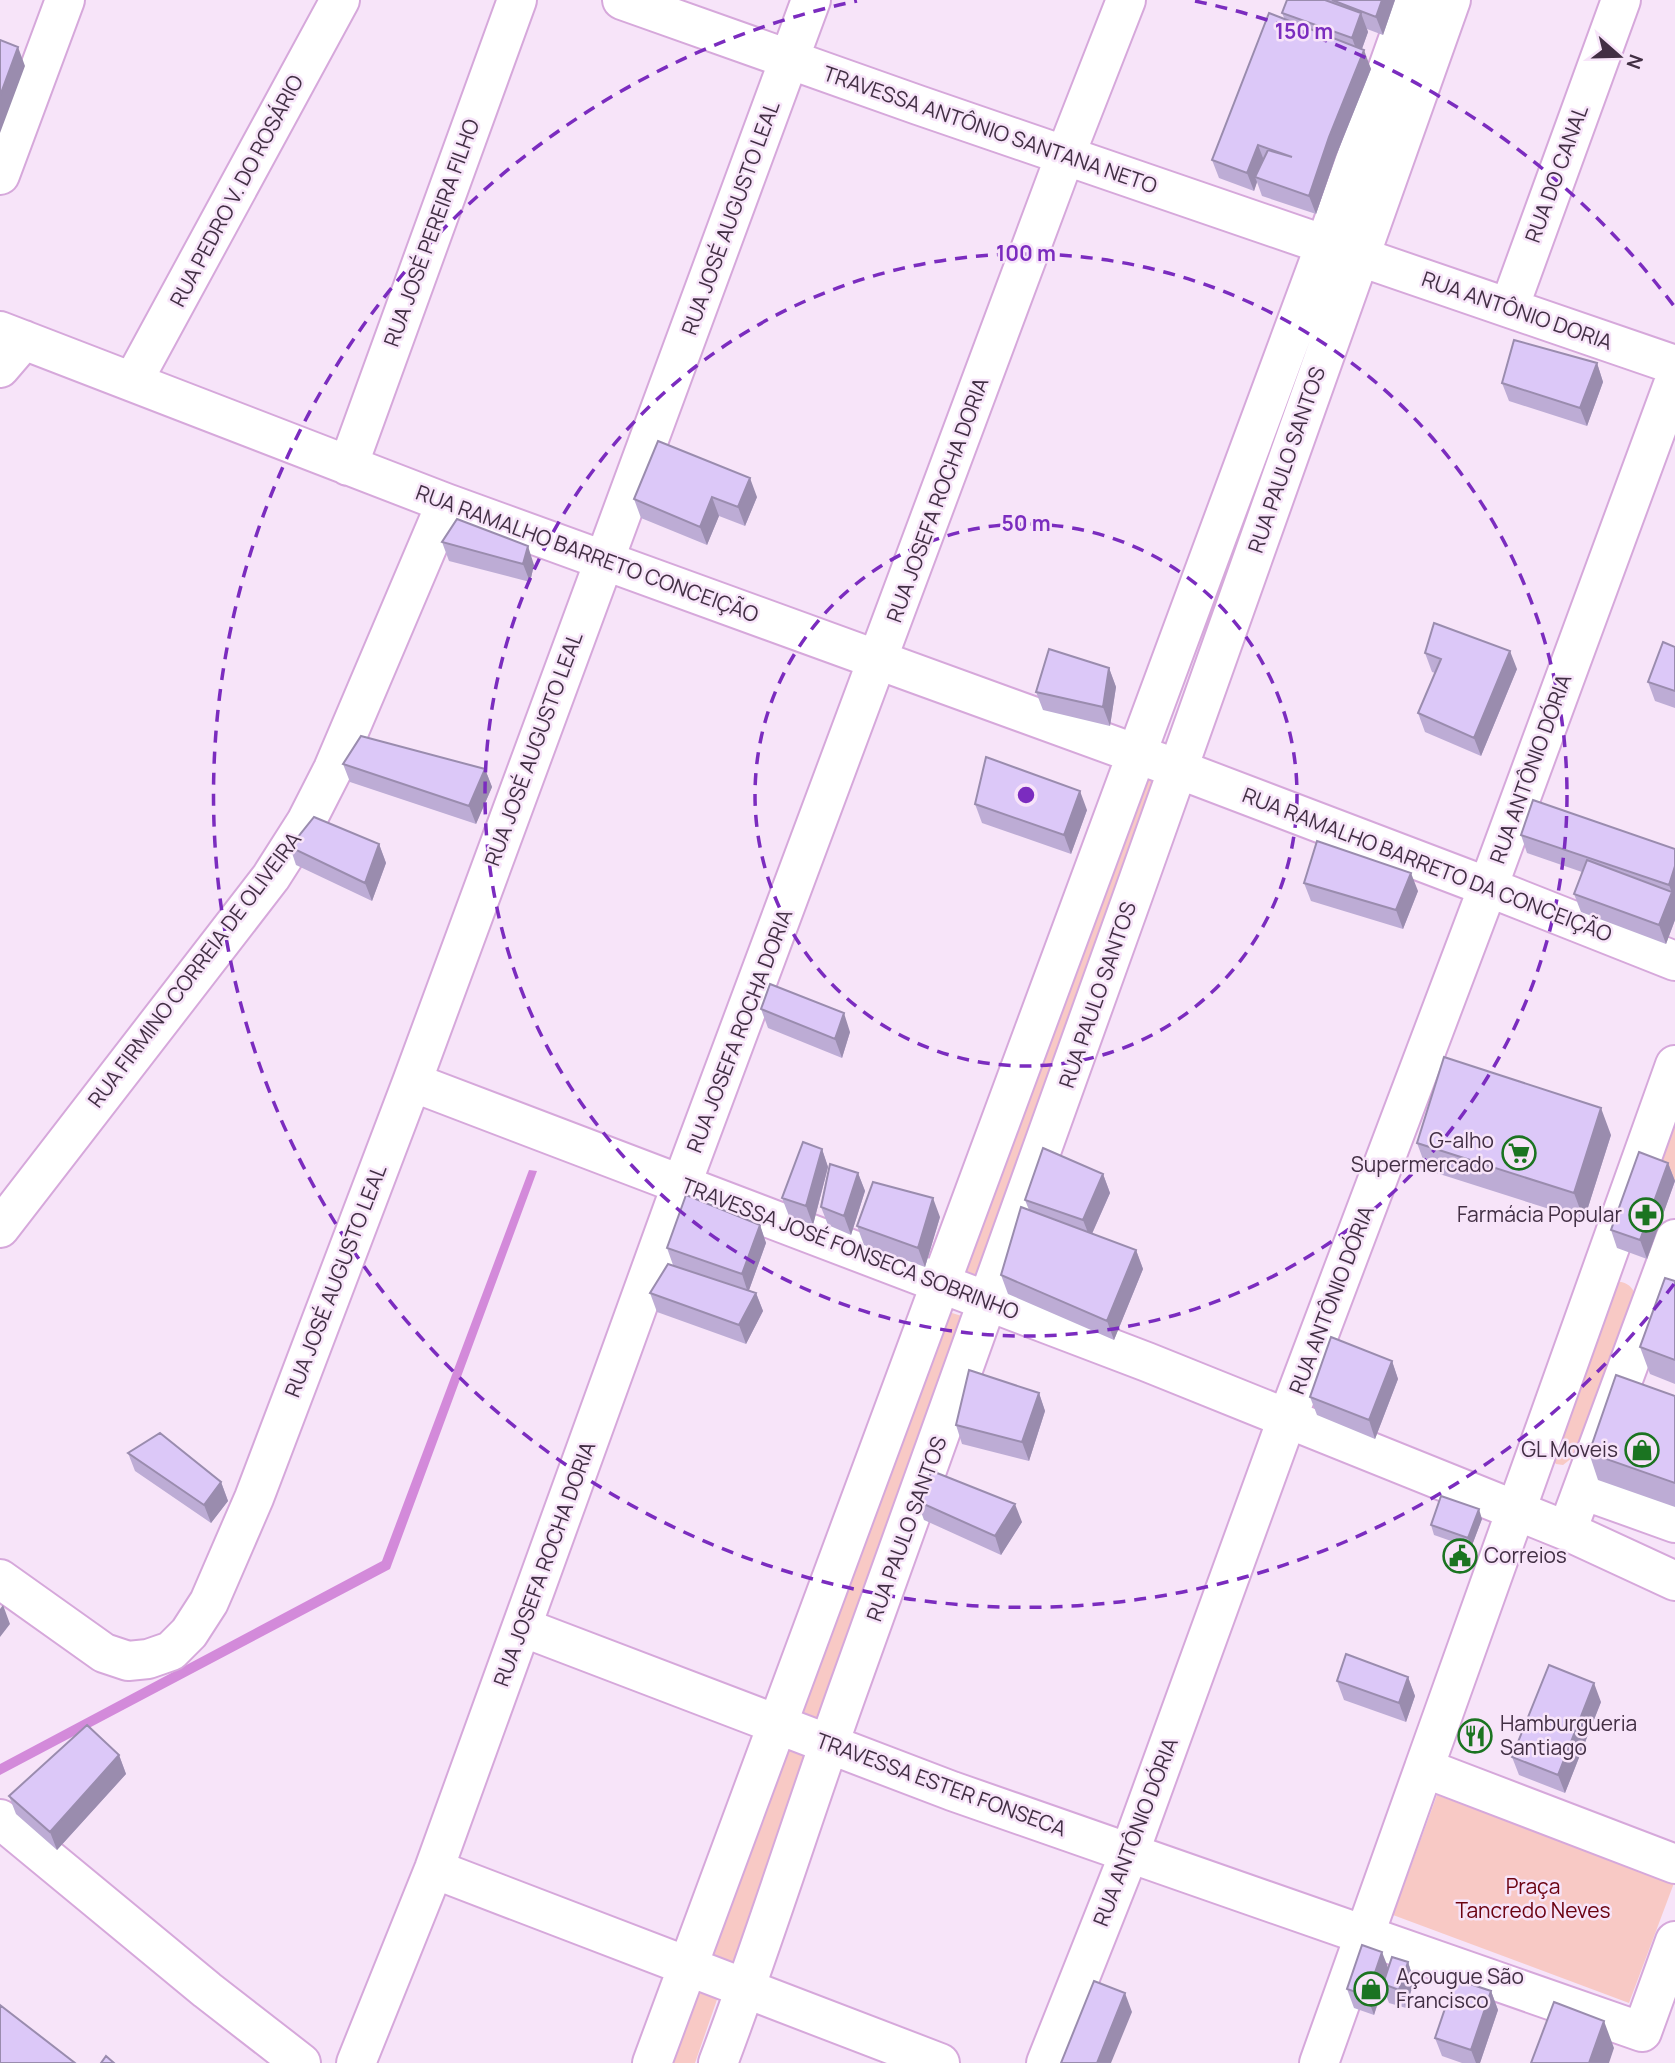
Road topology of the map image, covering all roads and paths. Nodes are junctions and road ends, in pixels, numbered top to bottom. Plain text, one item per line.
1 (65, 0) edge
2 (340, 0) edge
3 (516, 0) edge
4 (622, 0) edge
5 (811, 0) edge
6 (1126, 0) edge
7 (1412, 0) edge
8 (1451, 0) edge
9 (1620, 0) edge
10 (789, 60) junction
11 (1065, 156) junction
12 (0, 175) edge
13 (1342, 251) junction
14 (1509, 308) junction
15 (8, 346) edge
16 (1675, 365) edge
17 (1675, 379) edge
18 (133, 382) junction
19 (348, 466) junction
20 (446, 503) junction
21 (603, 561) junction
22 (879, 661) junction
23 (1136, 755) junction
24 (1178, 769) junction
25 (1488, 887) junction
26 (1675, 961) edge
27 (1675, 1065) edge
28 (412, 1082) junction
29 (681, 1186) junction
30 (0, 1228) edge
31 (1675, 1239) edge
32 (1603, 1267) junction
33 (940, 1283) junction
34 (1658, 1286) junction
35 (990, 1301) junction
36 (1287, 1419) junction
37 (1583, 1490) junction
38 (1516, 1511) junction
39 (1675, 1524) edge
40 (1567, 1531) junction
41 (0, 1579) edge
42 (1675, 1581) edge
43 (522, 1627) junction
44 (777, 1724) junction
45 (829, 1744) junction
46 (1424, 1768) junction
47 (0, 1819) edge
48 (1129, 1854) junction
49 (1675, 1864) edge
50 (434, 1869) junction
51 (1364, 1936) junction
52 (1675, 1941) edge
53 (687, 1966) junction
54 (746, 1990) junction
55 (1636, 2047) edge
56 (302, 2063) edge
57 (356, 2063) edge
58 (652, 2063) edge
59 (718, 2063) edge
60 (940, 2063) edge
61 (1046, 2063) edge
62 (1319, 2063) edge

1 - 12 street
2 - 18 street, RUA PEDRO V. DO ROSÁRIO
3 - 19 street, RUA JOSÉ PEREIRA FILHO
4 - 10 street, TRAVESSA ANTÔNIO SANTANA NETO
5 - 10 street, RUA JOSÉ AUGUSTO LEAL
6 - 11 street, RUA JOSEFA ROCHA DORIA
7 - 13 street, RUA PAULO SANTOS
8 - 13 street, RUA PAULO SANTOS
9 - 14 street, RUA DO CANAL
10 - 11 street, TRAVESSA ANTÔNIO SANTANA NETO
10 - 21 street, RUA JOSÉ AUGUSTO LEAL
11 - 13 street, TRAVESSA ANTÔNIO SANTANA NETO
11 - 22 street, RUA JOSEFA ROCHA DORIA
13 - 14 street, RUA ANTÔNIO DORIA
13 - 23 street, RUA PAULO SANTOS
13 - 24 street, RUA PAULO SANTOS
14 - 16 street, RUA ANTÔNIO DORIA
15 - 18 street, RUA RAMALHO BARRETO CONCEIÇÃO
17 - 25 street, RUA ANTÔNIO DÓRIA
18 - 19 street, RUA RAMALHO BARRETO CONCEIÇÃO
19 - 20 street, RUA RAMALHO BARRETO CONCEIÇÃO
20 - 21 street, RUA RAMALHO BARRETO CONCEIÇÃO
20 - 30 street, RUA FIRMINO CORREIA DE OLIVEIRA
21 - 22 street, RUA RAMALHO BARRETO CONCEIÇÃO
21 - 28 street, RUA JOSÉ AUGUSTO LEAL
22 - 23 street, RUA RAMALHO BARRETO CONCEIÇÃO
22 - 29 street, RUA JOSEFA ROCHA DORIA
23 - 24 street, RUA RAMALHO BARRETO CONCEIÇÃO
23 - 33 street, RUA PAULO SANTOS
24 - 25 street, RUA RAMALHO BARRETO DA CONCEIÇÃO
24 - 35 street, RUA PAULO SANTOS
25 - 26 street, RUA RAMALHO BARRETO DA CONCEIÇÃO
25 - 36 street, RUA ANTÔNIO DÓRIA
27 - 32 street
28 - 29 street, TRAVESSA JOSÉ FONSECA SOBRINHO
28 - 41 street, RUA JOSÉ AUGUSTO LEAL
29 - 33 street, TRAVESSA JOSÉ FONSECA SOBRINHO
29 - 43 street, RUA JOSEFA ROCHA DORIA
31 - 34 street
32 - 34 street
32 - 38 street
33 - 35 street, TRAVESSA JOSÉ FONSECA SOBRINHO
33 - 44 street, RUA PAULO SANTOS
34 - 37 street
35 - 36 street, TRAVESSA JOSÉ FONSECA SOBRINHO
35 - 45 street, RUA PAULO SANTOS
36 - 38 street, TRAVESSA JOSÉ FONSECA SOBRINHO
36 - 48 street, RUA ANTÔNIO DÓRIA
37 - 39 street
37 - 40 street
38 - 40 street, TRAVESSA JOSÉ FONSECA SOBRINHO
38 - 46 street
40 - 42 street, TRAVESSA JOSÉ FONSECA SOBRINHO
43 - 44 street, TRAVESSA ESTER FONSECA
43 - 50 street, RUA JOSEFA ROCHA DORIA
44 - 45 street, TRAVESSA ESTER FONSECA
44 - 53 street, RUA PAULO SANTOS
45 - 48 street, TRAVESSA ESTER FONSECA
45 - 54 street, RUA PAULO SANTOS
46 - 49 street
46 - 51 street
47 - 56 street
48 - 51 street, TRAVESSA ESTER FONSECA
48 - 61 street, RUA ANTÔNIO DÓRIA
50 - 53 street
50 - 57 street, RUA JOSEFA ROCHA DORIA
51 - 55 street
51 - 62 street
52 - 55 street
53 - 54 street
53 - 58 street, RUA PAULO SANTOS
54 - 59 street, RUA PAULO SANTOS
54 - 60 street

